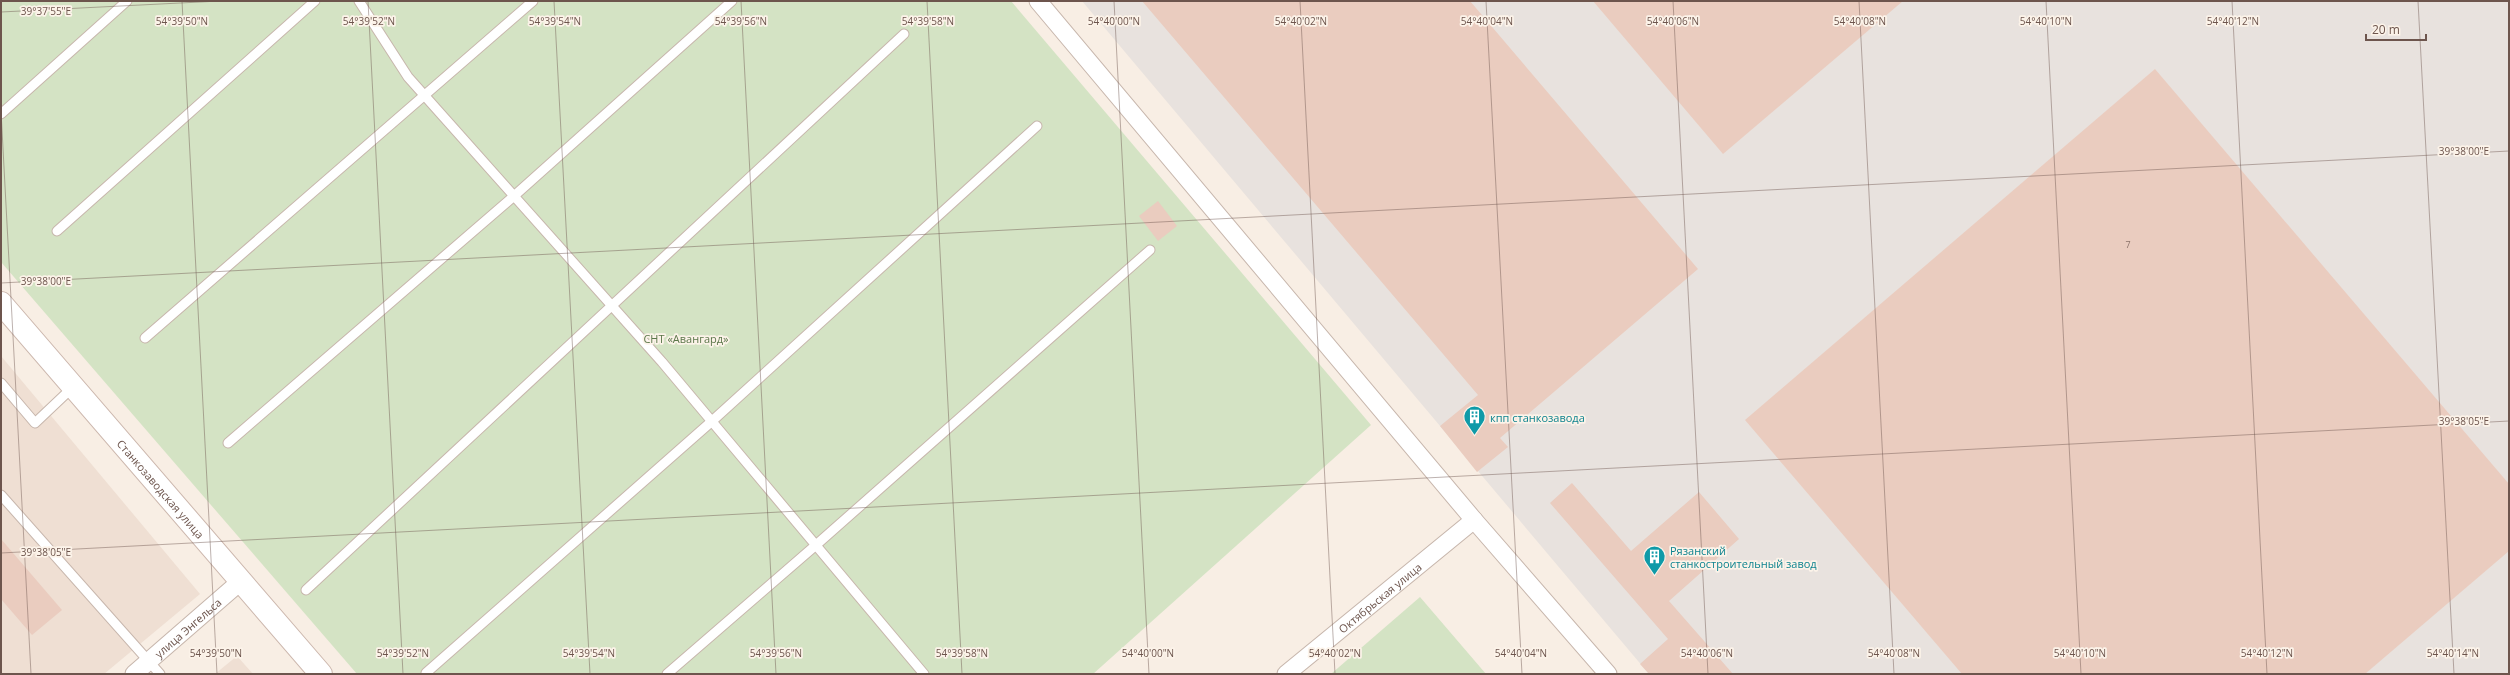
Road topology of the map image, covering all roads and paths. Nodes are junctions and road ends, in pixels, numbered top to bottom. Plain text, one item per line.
1 (127, 1) edge
2 (315, 1) edge
3 (359, 1) edge
4 (532, 1) edge
5 (732, 1) edge
6 (1038, 1) edge
7 (904, 34) dead end
8 (424, 95) junction
9 (1, 114) edge
10 (1037, 126) dead end
11 (514, 196) junction
12 (57, 231) dead end
13 (1150, 250) dead end
14 (1, 303) edge
15 (613, 307) junction
16 (145, 338) dead end
17 (1, 383) edge
18 (73, 386) junction
19 (711, 422) junction
20 (228, 444) dead end
21 (1, 495) edge
22 (1474, 520) junction
23 (816, 546) junction
24 (241, 581) junction
25 (306, 590) dead end
26 (149, 661) junction
27 (426, 673) dead end
28 (134, 674) edge
29 (160, 674) edge
30 (321, 674) edge
31 (666, 674) edge
32 (924, 674) edge
33 (1286, 674) edge
34 (1608, 674) edge

1 - 9 lane
2 - 12 lane
3 - 8 lane
4 - 8 lane
5 - 11 lane
6 - 22 street
7 - 15 lane
8 - 11 lane
8 - 16 lane
10 - 19 lane
11 - 15 lane
11 - 20 lane
13 - 23 lane
14 - 18 street, Станкозаводская улица
15 - 19 lane
15 - 25 lane
17 - 18 lane
18 - 24 street, Станкозаводская улица
19 - 23 lane
19 - 27 lane
21 - 26 lane
22 - 33 street, Октябрьская улица
22 - 34 street
23 - 31 lane
23 - 32 lane
24 - 26 street, улица Энгельса
24 - 30 street, Станкозаводская улица
26 - 28 street, улица Энгельса
26 - 29 lane

